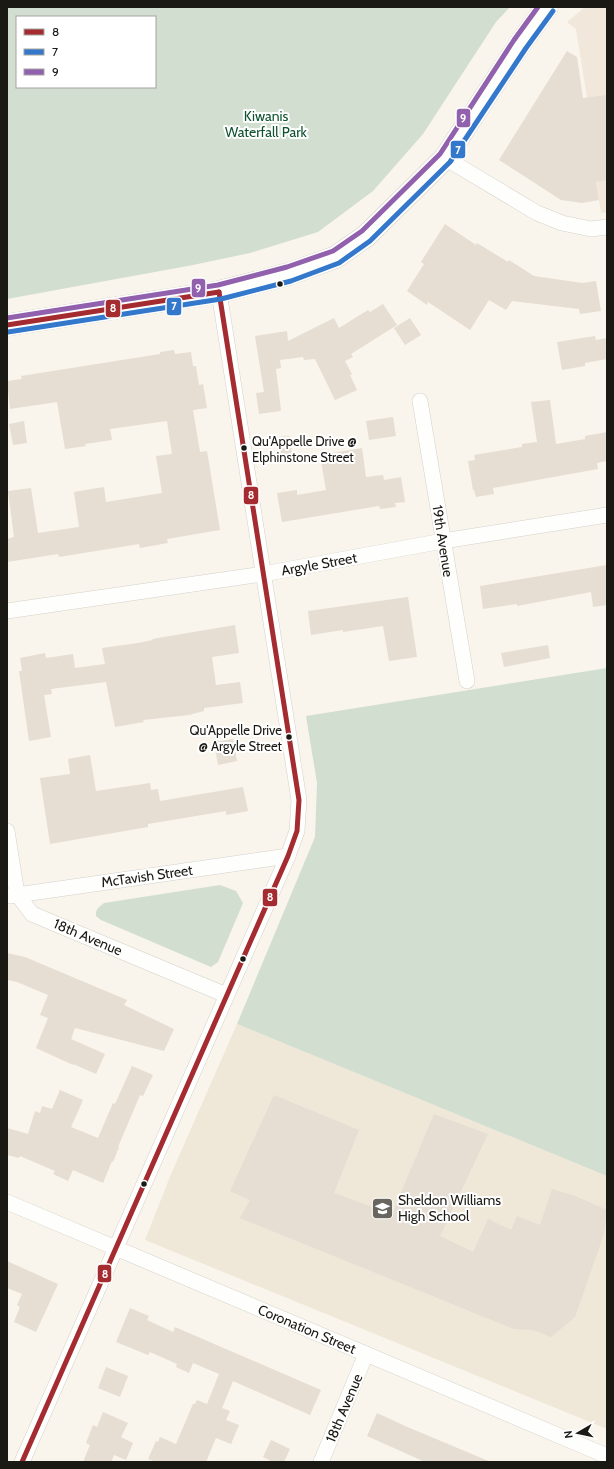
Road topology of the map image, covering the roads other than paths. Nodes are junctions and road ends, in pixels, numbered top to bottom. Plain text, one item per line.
1 (547, 7) edge
2 (445, 158) junction
3 (607, 227) edge
4 (219, 292) junction
5 (7, 325) edge
6 (420, 401) dead end
7 (607, 515) edge
8 (443, 541) junction
9 (263, 574) junction
10 (7, 610) edge
11 (467, 681) dead end
12 (7, 831) edge
13 (288, 856) junction
14 (12, 895) edge
15 (226, 995) junction
16 (7, 1202) edge
17 (116, 1248) junction
18 (366, 1354) junction
19 (607, 1456) edge
20 (22, 1462) edge
21 (321, 1462) edge

1 - 2 street
2 - 3 street
2 - 4 street
4 - 5 street
4 - 9 street
6 - 8 street, 19th Avenue
7 - 8 street, Argyle Street
8 - 9 street, Argyle Street
8 - 11 street, 19th Avenue
9 - 10 street, Argyle Street
9 - 13 street
12 - 14 street, 18th Avenue
13 - 14 street, McTavish Street
13 - 15 street
14 - 15 street, 18th Avenue
15 - 17 street
16 - 17 street, Coronation Street
17 - 18 street, Coronation Street
17 - 20 street
18 - 19 street, Coronation Street
18 - 21 street, 18th Avenue

